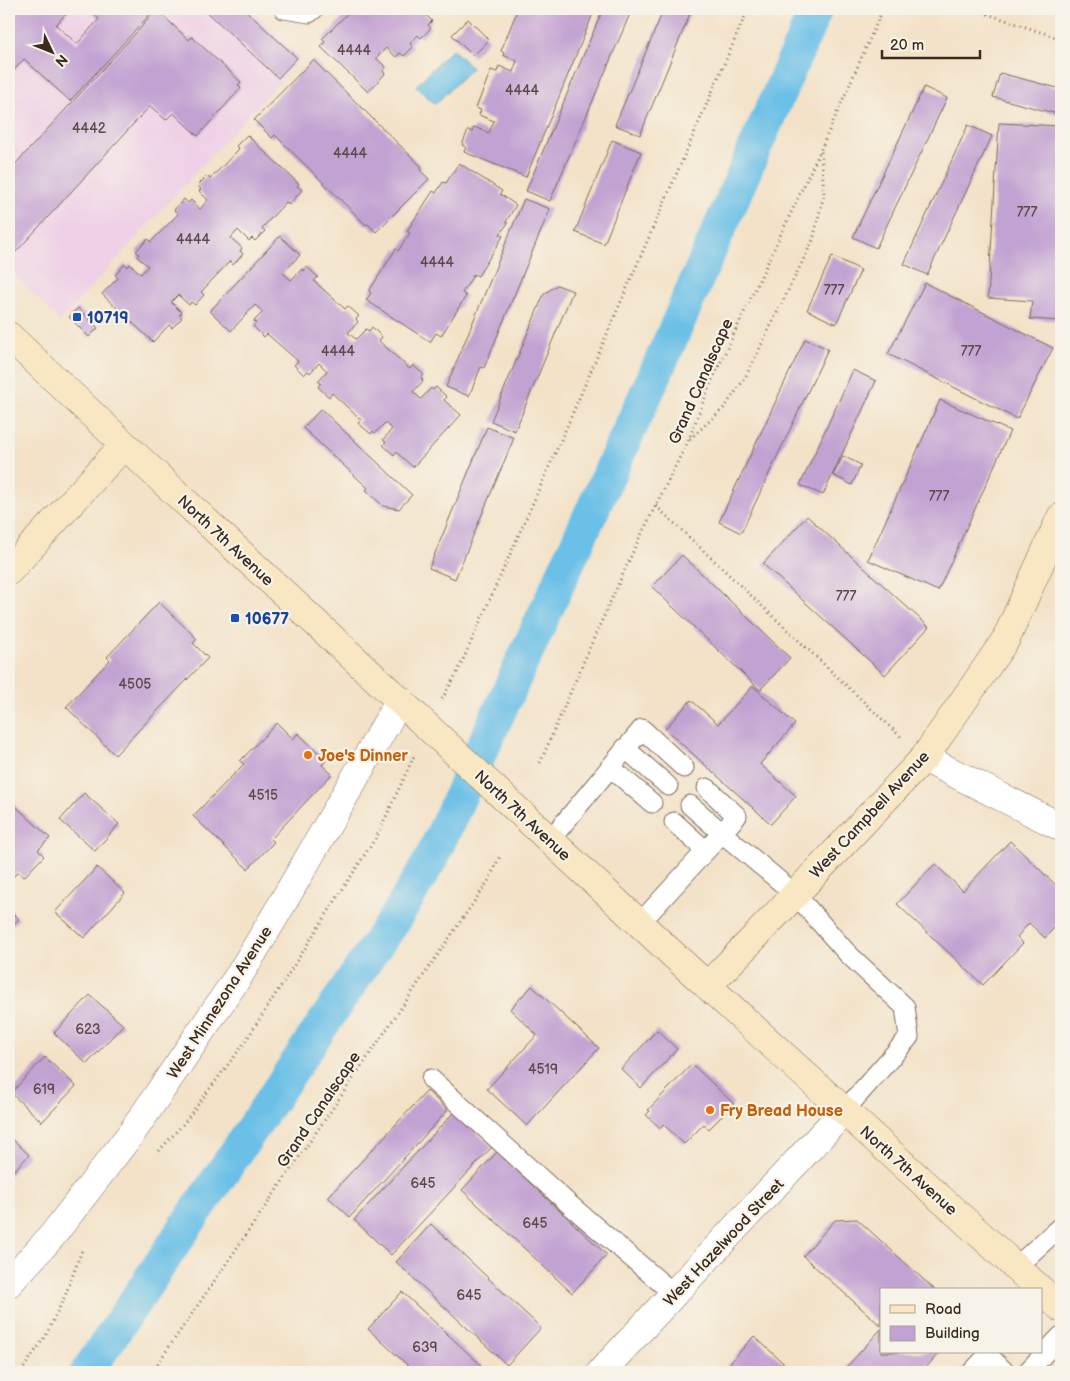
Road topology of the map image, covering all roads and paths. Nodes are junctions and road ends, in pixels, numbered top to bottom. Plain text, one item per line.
1 (284, 9) edge
2 (314, 9) edge
3 (748, 9) edge
4 (883, 9) edge
5 (973, 9) edge
6 (1061, 39) edge
7 (821, 149) junction
8 (9, 336) edge
9 (689, 440) junction
10 (124, 445) junction
11 (656, 506) junction
12 (1061, 517) edge
13 (9, 571) edge
14 (454, 678) dead end
15 (400, 700) junction
16 (625, 748) junction
17 (924, 758) junction
18 (540, 763) dead end
19 (610, 767) junction
20 (684, 768) dead end
21 (404, 779) dead end
22 (668, 786) dead end
23 (707, 788) dead end
24 (652, 803) dead end
25 (690, 805) dead end
26 (674, 822) dead end
27 (1061, 827) edge
28 (722, 833) junction
29 (550, 840) junction
30 (706, 851) junction
31 (500, 856) dead end
32 (795, 894) junction
33 (640, 923) junction
34 (707, 986) junction
35 (431, 1078) dead end
36 (844, 1111) junction
37 (153, 1158) dead end
38 (1061, 1226) edge
39 (82, 1249) dead end
40 (1016, 1267) junction
41 (9, 1283) edge
42 (1039, 1288) edge
43 (1042, 1291) edge
44 (674, 1294) junction
45 (1061, 1308) edge
46 (1061, 1336) edge
47 (21, 1372) edge
48 (152, 1372) edge
49 (601, 1372) edge
50 (972, 1372) edge
51 (1005, 1372) edge
52 (1027, 1372) edge

1 - 2 lane
3 - 14 path
4 - 7 path, Grand Canalscape
5 - 6 path
7 - 9 path, Grand Canalscape
7 - 9 path
8 - 10 main road, North 7th Avenue
9 - 11 path, Grand Canalscape
10 - 13 main road
10 - 15 main road, North 7th Avenue
11 - 17 path
11 - 18 path, Grand Canalscape
12 - 17 main road, West Campbell Avenue
15 - 29 main road, North 7th Avenue
15 - 41 street, West Minnezona Avenue
16 - 19 lane
16 - 20 lane
16 - 22 lane
17 - 27 street
17 - 32 main road, West Campbell Avenue
19 - 24 lane
19 - 29 lane
21 - 37 path
23 - 28 lane
25 - 28 lane
26 - 30 lane
28 - 30 lane
28 - 32 lane
29 - 33 main road, North 7th Avenue
30 - 33 lane
31 - 48 path, Grand Canalscape
32 - 34 main road, West Campbell Avenue
32 - 36 lane
33 - 34 main road, North 7th Avenue
34 - 36 main road, North 7th Avenue
35 - 44 lane
36 - 40 main road, North 7th Avenue
36 - 44 street, West Hazelwood Street
38 - 40 lane
39 - 47 path
40 - 42 main road, North 7th Avenue
43 - 45 main road, North 7th Avenue
44 - 49 street, West Hazelwood Street
46 - 52 lane
50 - 51 lane

